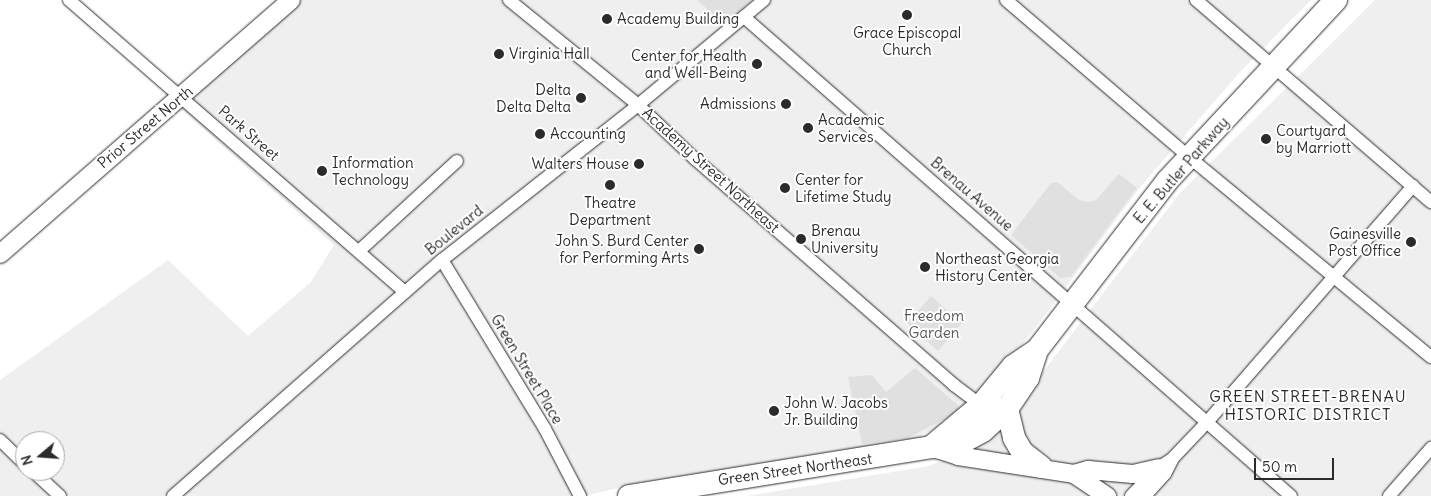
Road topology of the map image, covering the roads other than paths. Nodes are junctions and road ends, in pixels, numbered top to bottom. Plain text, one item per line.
1 (69, 0) edge
2 (291, 0) edge
3 (509, 0) edge
4 (764, 0) edge
5 (1006, 0) edge
6 (1196, 0) edge
7 (1336, 0) edge
8 (744, 17) junction
9 (1274, 67) junction
10 (182, 96) junction
11 (638, 105) junction
12 (1189, 157) junction
13 (457, 161) dead end
14 (1413, 186) junction
15 (1431, 202) edge
16 (359, 251) junction
17 (0, 254) edge
18 (442, 260) junction
19 (1334, 276) junction
20 (405, 292) junction
21 (1074, 304) junction
22 (1036, 350) junction
23 (1431, 357) edge
24 (981, 405) junction
25 (1007, 409) junction
26 (1208, 421) junction
27 (0, 440) edge
28 (931, 447) junction
29 (1431, 448) edge
30 (15, 454) edge
31 (1165, 463) junction
32 (1041, 467) junction
33 (1074, 474) junction
34 (44, 481) edge
35 (60, 496) edge
36 (173, 496) edge
37 (580, 496) edge
38 (629, 496) edge
39 (1107, 496) edge
40 (1131, 496) edge
41 (1145, 496) edge
42 (1291, 496) edge
43 (1389, 496) edge

1 - 10 street, Park Street
2 - 10 street, Prior Street North
3 - 11 street, Academy Street Northeast
4 - 8 street, Boulevard
5 - 12 street
6 - 9 street
7 - 9 highway, E. E. Butler Parkway
8 - 11 street, Boulevard
8 - 21 street, Brenau Avenue
9 - 12 highway, E. E. Butler Parkway
9 - 14 street
10 - 16 street, Park Street
10 - 17 street, Prior Street North
11 - 18 street, Boulevard
11 - 24 street, Academy Street Northeast
12 - 19 street
12 - 21 highway, E. E. Butler Parkway
13 - 16 street
14 - 15 street
14 - 19 street
16 - 20 street, Park Street
18 - 20 street, Boulevard
18 - 37 street, Green Street Place
19 - 23 street
19 - 26 street
20 - 36 street, Boulevard
21 - 22 highway, E. E. Butler Parkway
21 - 26 street, Brenau Avenue
22 - 24 highway, E. E. Butler Parkway
22 - 25 highway, E. E. Butler Parkway
24 - 25 highway
24 - 28 highway, E. E. Butler Parkway
25 - 28 highway, E. E. Butler Parkway
25 - 32 highway
26 - 31 street
26 - 42 street, Brenau Avenue
27 - 30 street
28 - 32 street
28 - 38 highway, Green Street Northeast
29 - 43 street
31 - 33 street
31 - 40 street
31 - 41 street
32 - 33 street
33 - 39 street
34 - 35 street

